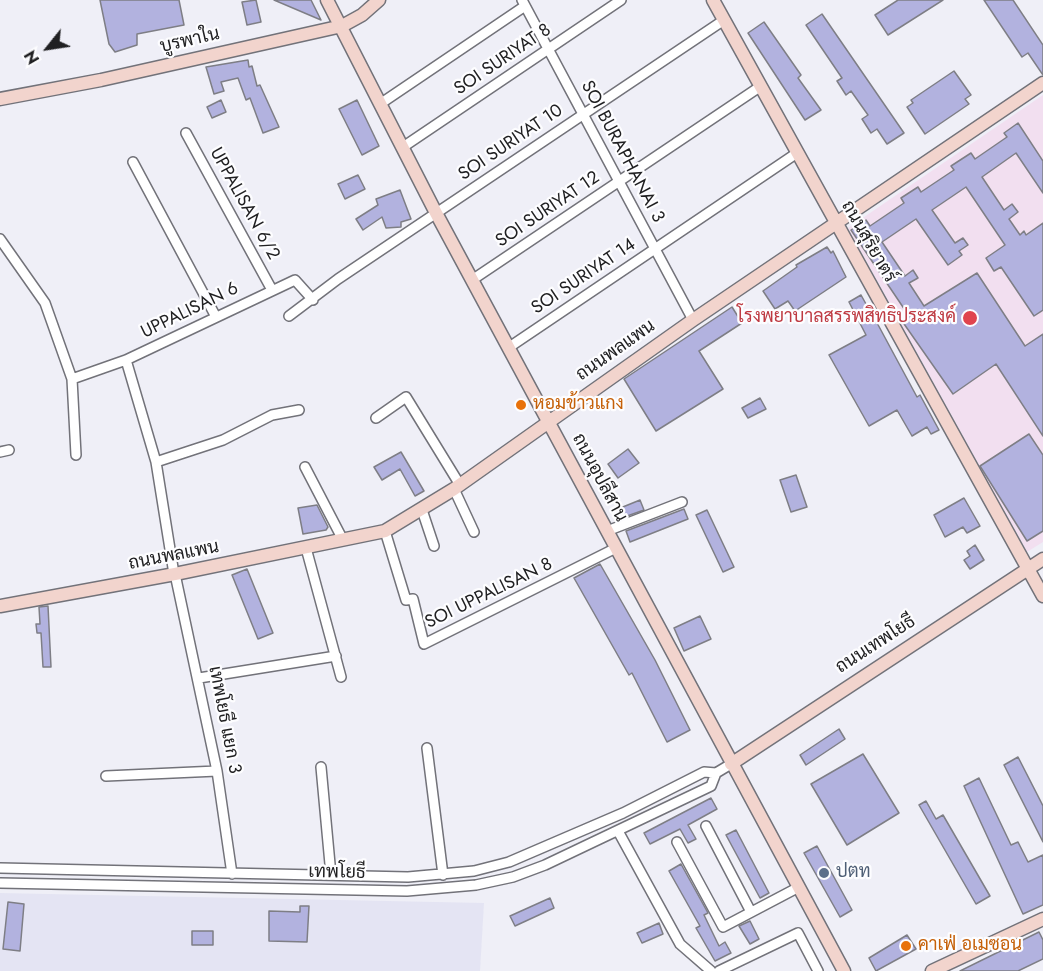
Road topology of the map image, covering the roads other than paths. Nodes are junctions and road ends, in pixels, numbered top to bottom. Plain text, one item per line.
1 (327, 0) edge
2 (379, 0) edge
3 (621, 0) edge
4 (713, 0) edge
5 (523, 3) edge
6 (724, 20) junction
7 (342, 26) junction
8 (548, 50) junction
9 (1043, 83) edge
10 (761, 86) junction
11 (0, 99) edge
12 (380, 104) junction
13 (584, 115) junction
14 (186, 133) dead end
15 (403, 147) junction
16 (797, 153) junction
17 (133, 162) dead end
18 (619, 182) junction
19 (436, 213) junction
20 (836, 224) junction
21 (0, 239) edge
22 (655, 249) junction
23 (472, 280) junction
24 (272, 290) junction
25 (313, 300) junction
26 (289, 316) dead end
27 (216, 317) junction
28 (693, 320) junction
29 (508, 348) junction
30 (126, 360) junction
31 (72, 379) junction
32 (299, 410) dead end
33 (376, 418) dead end
34 (548, 420) junction
35 (76, 455) dead end
36 (156, 462) junction
37 (305, 467) dead end
38 (457, 487) junction
39 (682, 502) dead end
40 (422, 510) junction
41 (385, 531) junction
42 (607, 531) junction
43 (474, 532) dead end
44 (343, 540) junction
45 (434, 546) dead end
46 (306, 548) junction
47 (616, 548) junction
48 (1043, 559) edge
49 (1028, 568) junction
50 (175, 574) junction
51 (1043, 596) edge
52 (0, 606) edge
53 (336, 656) junction
54 (341, 677) dead end
55 (199, 678) junction
56 (427, 748) dead end
57 (731, 764) junction
58 (321, 767) dead end
59 (217, 771) junction
60 (716, 773) junction
61 (106, 776) dead end
62 (706, 826) dead end
63 (618, 831) junction
64 (677, 842) dead end
65 (509, 862) junction
66 (0, 868) edge
67 (161, 873) junction
68 (232, 874) junction
69 (443, 874) junction
70 (331, 875) junction
71 (513, 877) junction
72 (0, 883) edge
73 (160, 887) junction
74 (799, 887) junction
75 (751, 912) junction
76 (1043, 919) edge
77 (842, 970) edge
78 (711, 971) edge
79 (719, 971) edge
80 (819, 971) edge
81 (932, 971) edge

1 - 7 street, ถนนอุปลีสาน
2 - 7 street, บูรพาใน
3 - 8 street, SOI SURIYAT 8
4 - 6 street, ถนนสุริยาตร์
5 - 8 street, SOI BURAPHANAI 3
5 - 12 street
6 - 10 street, ถนนสุริยาตร์
6 - 13 street, SOI SURIYAT 10
7 - 11 street, บูรพาใน
7 - 12 street, ถนนอุปลีสาน
8 - 13 street, SOI BURAPHANAI 3
8 - 15 street, SOI SURIYAT 8
9 - 20 street, ถนนพลแพน
10 - 16 street, ถนนสุริยาตร์
10 - 18 street, SOI SURIYAT 12
12 - 15 street, ถนนอุปลีสาน
13 - 18 street, SOI BURAPHANAI 3
13 - 19 street, SOI SURIYAT 10
14 - 24 street, UPPALISAN 6/2
15 - 19 street, ถนนอุปลีสาน
16 - 20 street, ถนนสุริยาตร์
16 - 22 street, SOI SURIYAT 14
17 - 27 street
18 - 22 street, SOI BURAPHANAI 3
18 - 23 street, SOI SURIYAT 12
19 - 23 street, ถนนอุปลีสาน
19 - 25 street
20 - 28 street, ถนนพลแพน
20 - 49 street, ถนนสุริยาตร์
21 - 31 street
22 - 28 street, SOI BURAPHANAI 3
22 - 29 street, SOI SURIYAT 14
23 - 29 street, ถนนอุปลีสาน
24 - 25 street, UPPALISAN 6
24 - 27 street, UPPALISAN 6
25 - 26 street
27 - 30 street, UPPALISAN 6
28 - 34 street, ถนนพลแพน
29 - 34 street, ถนนอุปลีสาน
30 - 31 street, UPPALISAN 6
30 - 36 street, เทพโยธี แยก 3
31 - 35 street
32 - 36 street
33 - 38 street
34 - 38 street, ถนนพลแพน
34 - 42 street, ถนนอุปลีสาน
36 - 50 street, เทพโยธี แยก 3
37 - 44 street
38 - 40 street, ถนนพลแพน
38 - 43 street
39 - 42 street
40 - 41 street, ถนนพลแพน
40 - 45 street
41 - 44 street, ถนนพลแพน
41 - 47 street, SOI UPPALISAN 8
42 - 47 street, ถนนอุปลีสาน
44 - 46 street, ถนนพลแพน
46 - 50 street, ถนนพลแพน
46 - 53 street
47 - 57 street, ถนนอุปลีสาน
48 - 49 street, ถนนเทพโยธี
49 - 51 street, ถนนสุริยาตร์
49 - 57 street, ถนนเทพโยธี
50 - 52 street, ถนนพลแพน
50 - 55 street, เทพโยธี แยก 3
53 - 54 street
53 - 55 street
55 - 59 street, เทพโยธี แยก 3
56 - 69 street
57 - 60 street, เทพโยธี
57 - 74 street, ถนนอุปลีสาน
58 - 70 street
59 - 61 street
59 - 68 street, เทพโยธี แยก 3
60 - 63 street, เทพโยธี
60 - 65 street, เทพโยธี
62 - 75 street
63 - 71 street, เทพโยธี
63 - 78 street
64 - 75 street
65 - 69 street, เทพโยธี
65 - 71 street
66 - 67 street, เทพโยธี
67 - 68 street, เทพโยธี
67 - 73 street
68 - 70 street, เทพโยธี
69 - 70 street, เทพโยธี
71 - 73 street, เทพโยธี
72 - 73 street, เทพโยธี
74 - 75 street
74 - 77 street, ถนนอุปลีสาน
76 - 81 street
79 - 80 street

